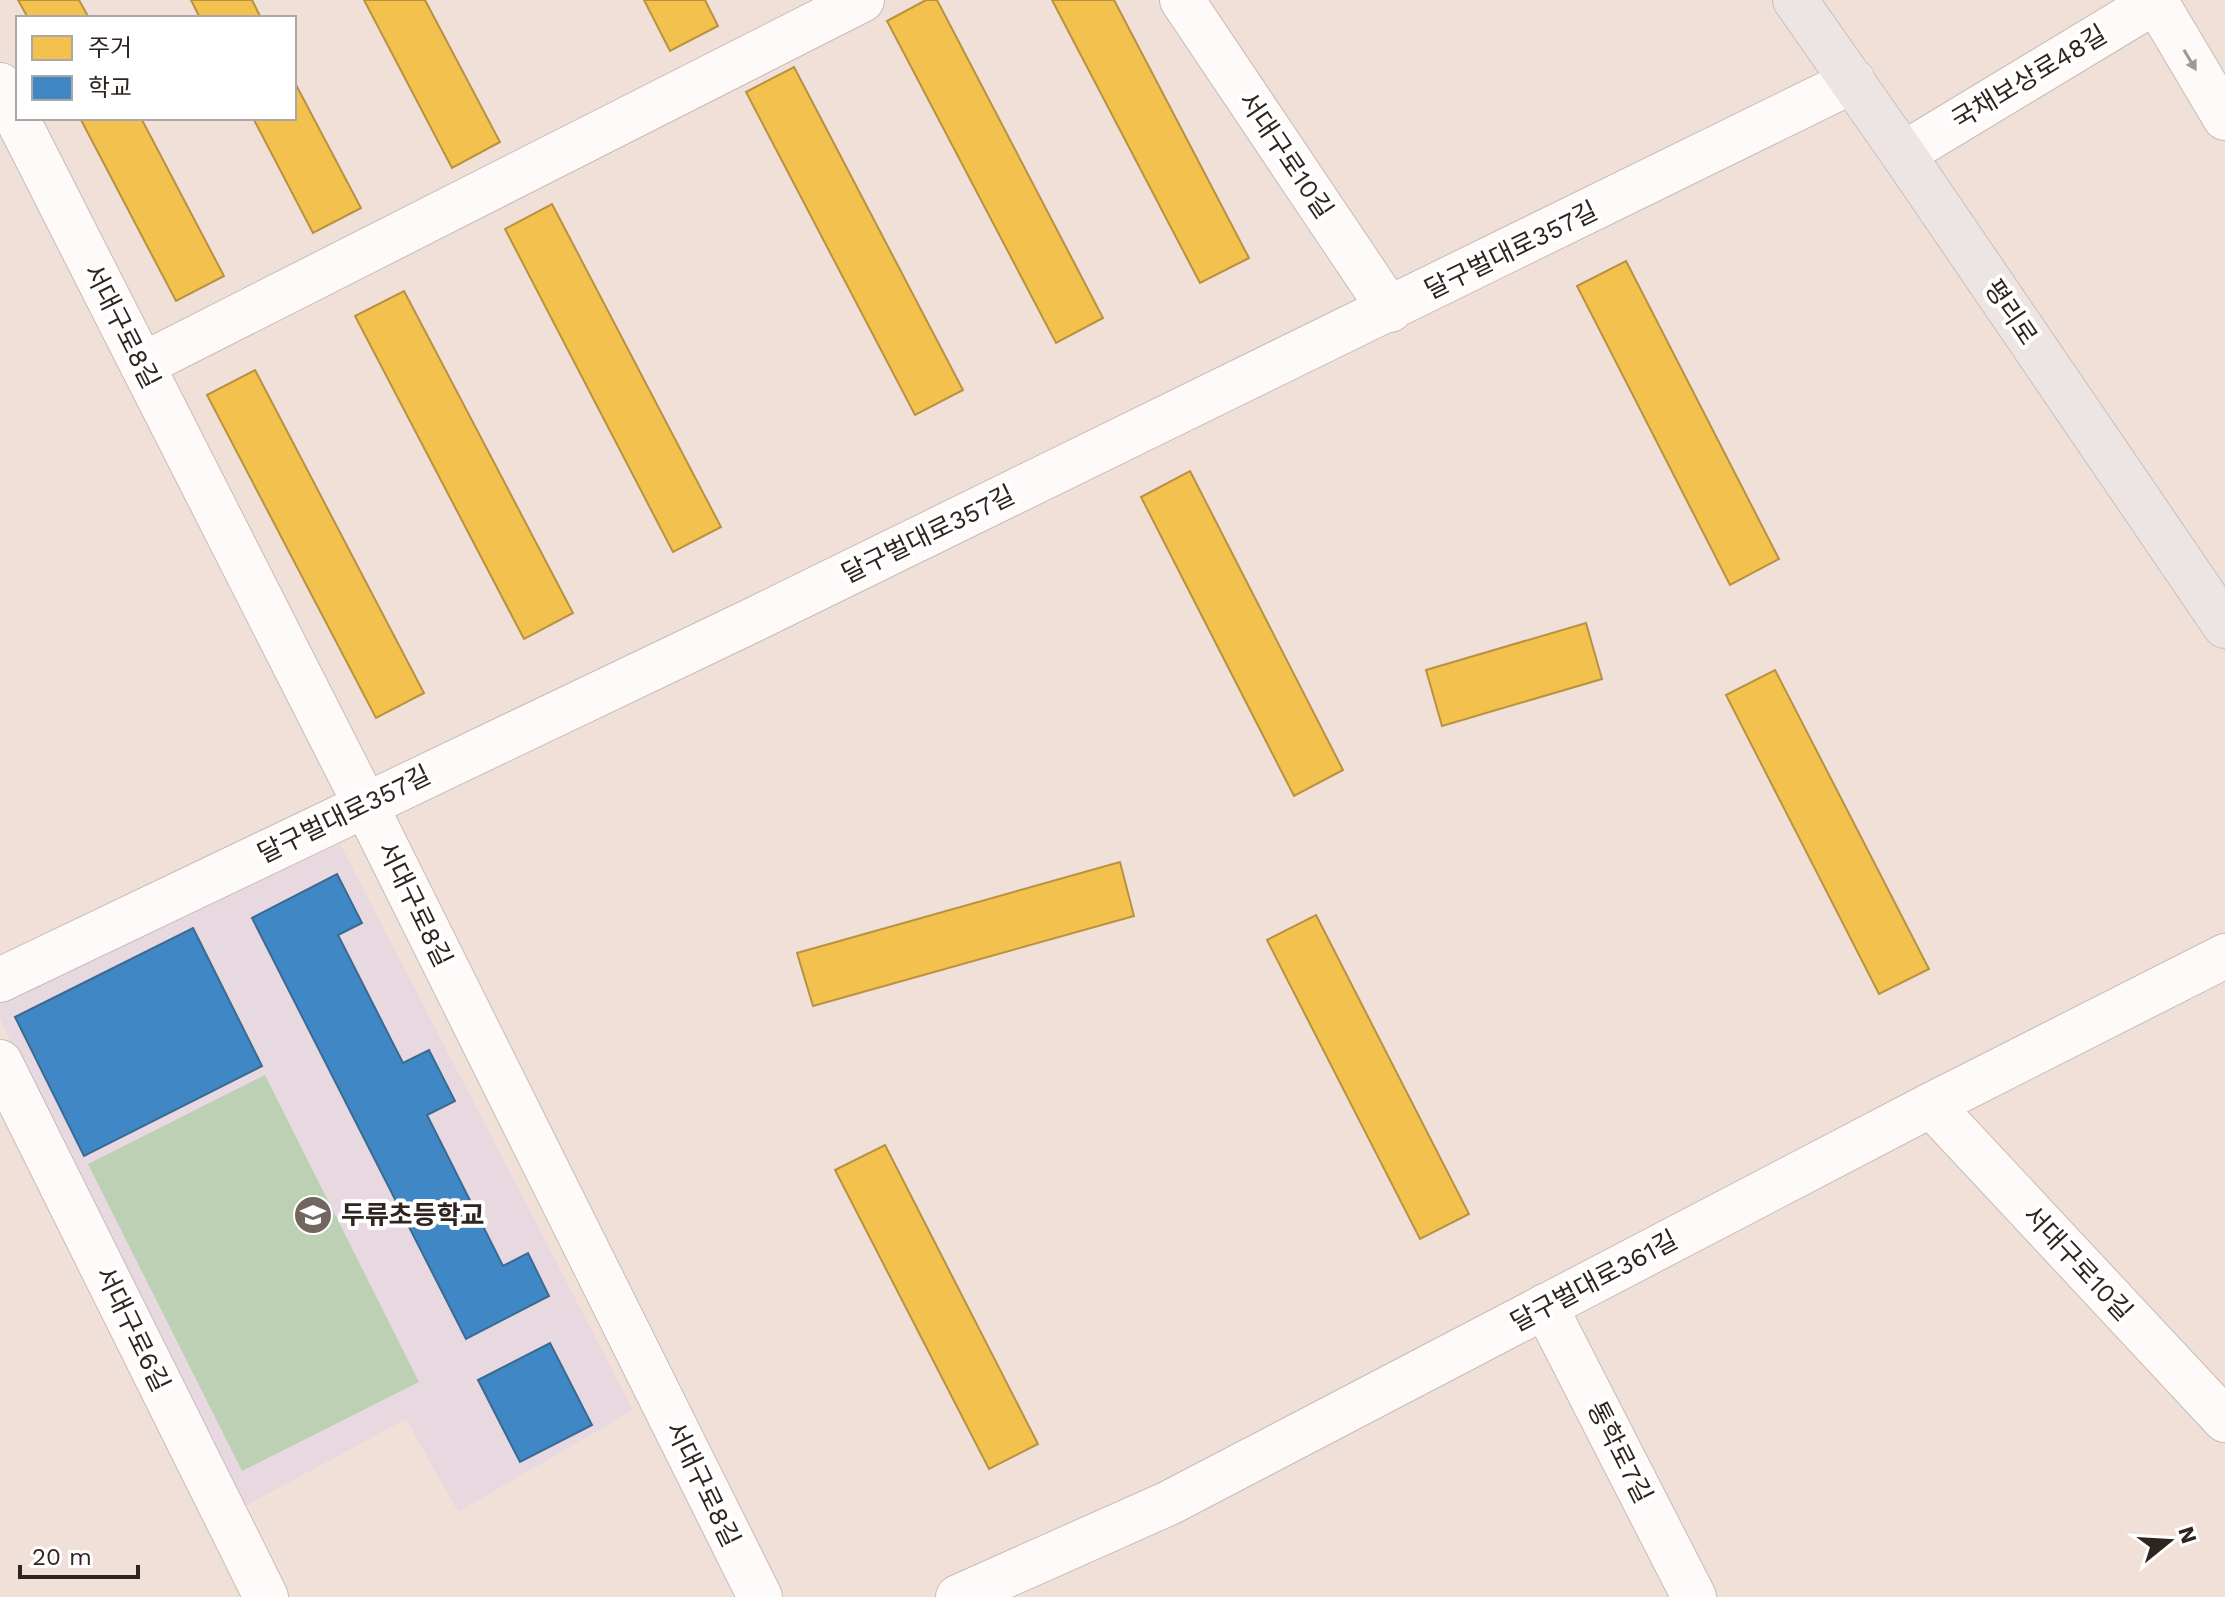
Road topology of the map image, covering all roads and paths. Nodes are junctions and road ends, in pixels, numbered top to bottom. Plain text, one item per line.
1 (862, 0) edge
2 (1182, 0) edge
3 (1795, 0) edge
4 (2156, 0) edge
5 (1853, 81) junction
6 (0, 85) edge
7 (16, 117) edge
8 (2225, 118) edge
9 (18, 120) edge
10 (1903, 154) junction
11 (1390, 310) junction
12 (142, 365) junction
13 (2225, 626) edge
14 (365, 804) junction
15 (2225, 956) edge
16 (0, 980) edge
17 (0, 1062) edge
18 (1931, 1105) junction
19 (1545, 1306) junction
20 (2225, 1420) edge
21 (266, 1597) edge
22 (760, 1597) edge
23 (958, 1597) edge
24 (1694, 1597) edge

1 - 12 street
2 - 11 street, 서대구로10길
3 - 5 main road, 평리로
4 -> 8 street
4 - 10 street, 국채보상로48길
5 - 10 main road, 평리로
5 - 11 street, 달구벌대로357길
6 - 7 street, 서대구로8길
9 - 12 street, 서대구로8길
10 - 13 main road, 평리로
11 - 14 street, 달구벌대로357길
12 - 14 street, 서대구로8길
14 - 16 street, 달구벌대로357길
14 - 22 street, 서대구로8길
15 - 18 street, 달구벌대로361길
17 - 21 street, 서대구로6길
18 - 19 street, 달구벌대로361길
18 - 20 street, 서대구로10길
19 - 23 street, 달구벌대로361길
19 - 24 street, 통학로7길

